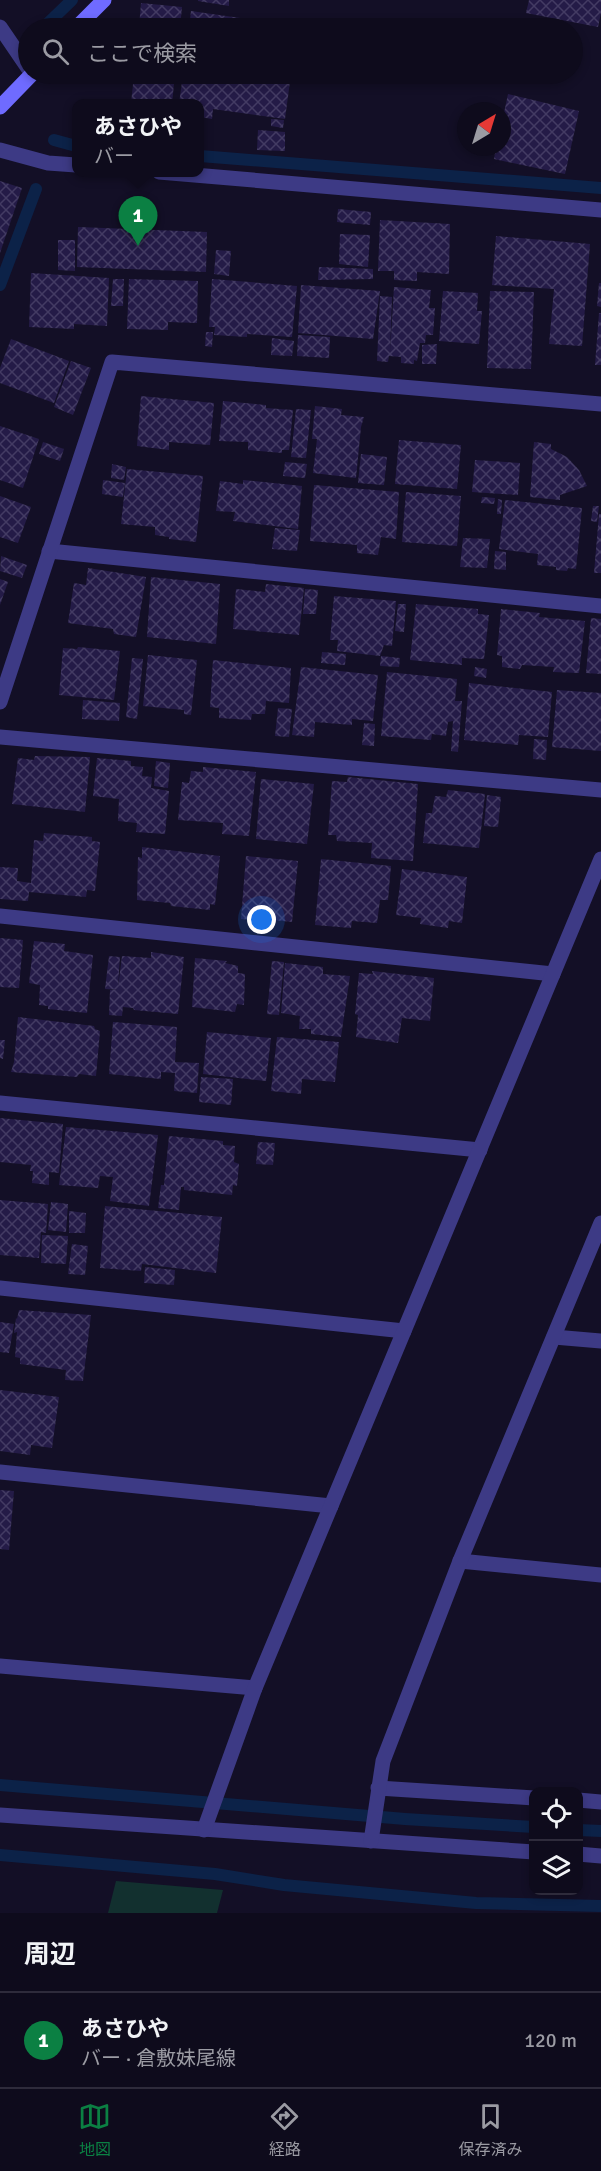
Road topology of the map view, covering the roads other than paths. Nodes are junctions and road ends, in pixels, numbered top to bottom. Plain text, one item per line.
1 (104, 0) edge
2 (86, 18) edge
3 (0, 27) edge
4 (18, 53) edge
5 (23, 84) edge
6 (0, 108) edge
7 (0, 150) edge
8 (72, 165) edge
9 (204, 176) edge
10 (601, 210) edge
11 (601, 404) edge
12 (50, 551) junction
13 (601, 606) edge
14 (0, 702) edge
15 (0, 737) edge
16 (601, 790) edge
17 (601, 859) edge
18 (0, 916) edge
19 (553, 974) junction
20 (0, 1103) edge
21 (480, 1150) junction
22 (601, 1223) edge
23 (0, 1288) edge
24 (404, 1331) junction
25 (554, 1337) junction
26 (601, 1341) edge
27 (0, 1472) edge
28 (331, 1506) junction
29 (460, 1561) junction
30 (601, 1575) edge
31 (0, 1666) edge
32 (255, 1688) junction
33 (378, 1793) junction
34 (529, 1797) edge
35 (583, 1800) edge
36 (601, 1802) edge
37 (0, 1815) edge
38 (204, 1830) junction
39 (372, 1835) junction
40 (529, 1851) edge
41 (583, 1854) edge
42 (601, 1856) edge

1 - 2 main road
3 - 4 street
5 - 6 main road
7 - 8 street
9 - 10 street
11 - 12 street
12 - 13 street
12 - 14 street
15 - 16 street
17 - 19 street
18 - 19 street
19 - 21 street
20 - 21 street
21 - 24 street
22 - 25 street
23 - 24 street
24 - 28 street
25 - 26 street
25 - 29 street
27 - 28 street
28 - 32 street
29 - 30 street
29 - 33 street
31 - 32 street
32 - 38 street
33 - 34 street
33 - 39 street
35 - 36 street
37 - 38 street
38 - 39 street
39 - 40 street
41 - 42 street

